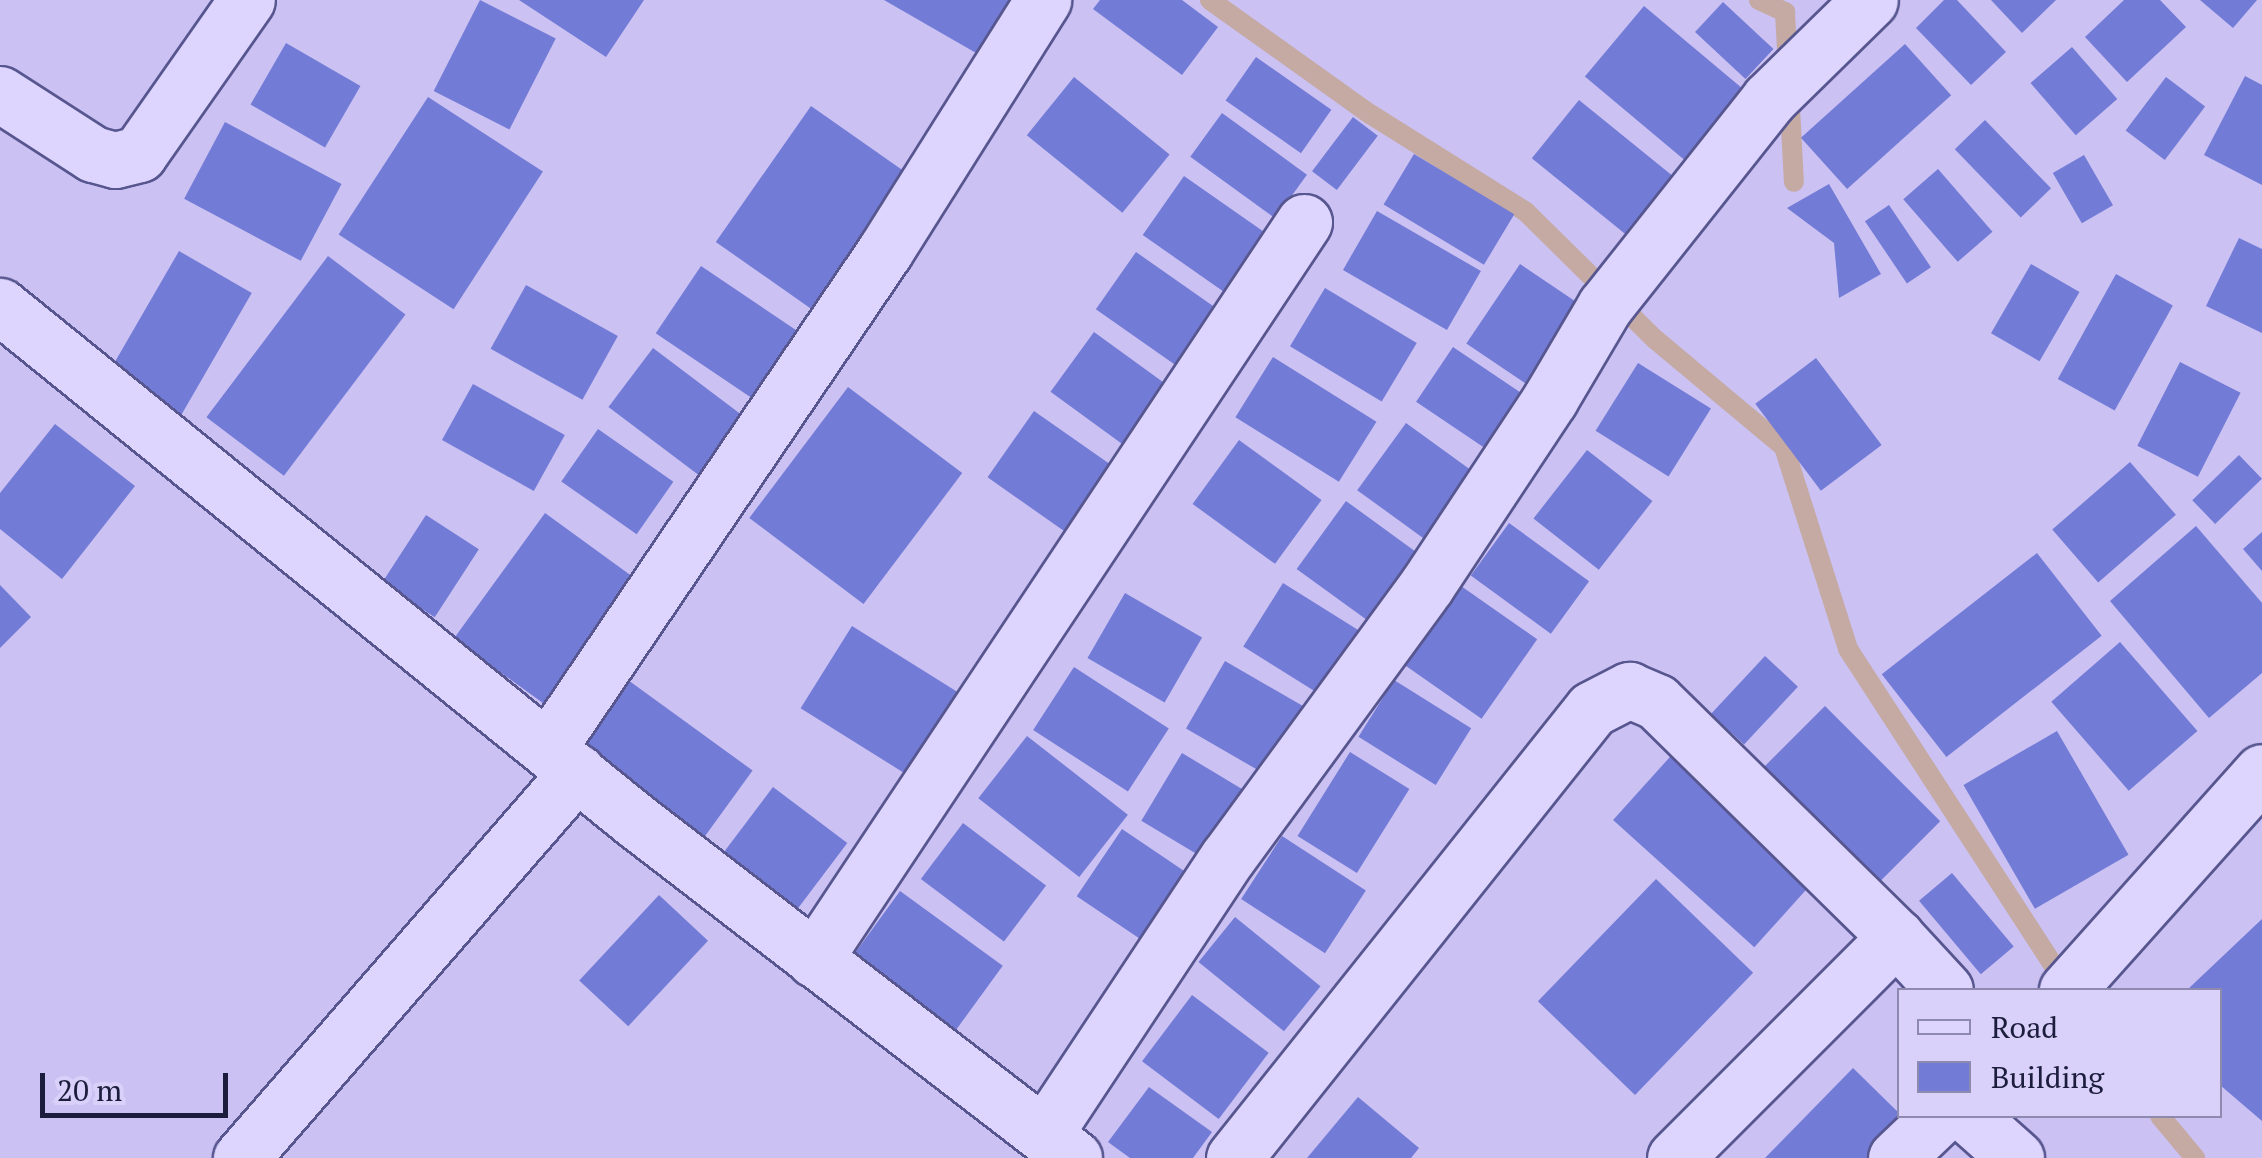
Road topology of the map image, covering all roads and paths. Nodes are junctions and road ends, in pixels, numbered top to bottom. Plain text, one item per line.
1 (247, 0) edge
2 (1042, 0) edge
3 (1870, 0) edge
4 (0, 94) edge
5 (1304, 222) dead end
6 (0, 306) edge
7 (562, 760) junction
8 (2262, 772) edge
9 (1896, 936) junction
10 (814, 960) junction
11 (2082, 974) edge
12 (1943, 988) edge
13 (1938, 1118) edge
14 (1971, 1118) edge
15 (1060, 1146) edge
16 (241, 1158) edge
17 (1234, 1158) edge
18 (1675, 1158) edge
19 (1896, 1158) edge
20 (2016, 1158) edge

1 - 4 street
2 - 7 street
3 - 15 street
5 - 10 street
6 - 7 street
7 - 10 street
7 - 16 street
8 - 11 street
9 - 12 street
9 - 17 street
9 - 18 street
10 - 15 street
13 - 19 street
14 - 20 street

